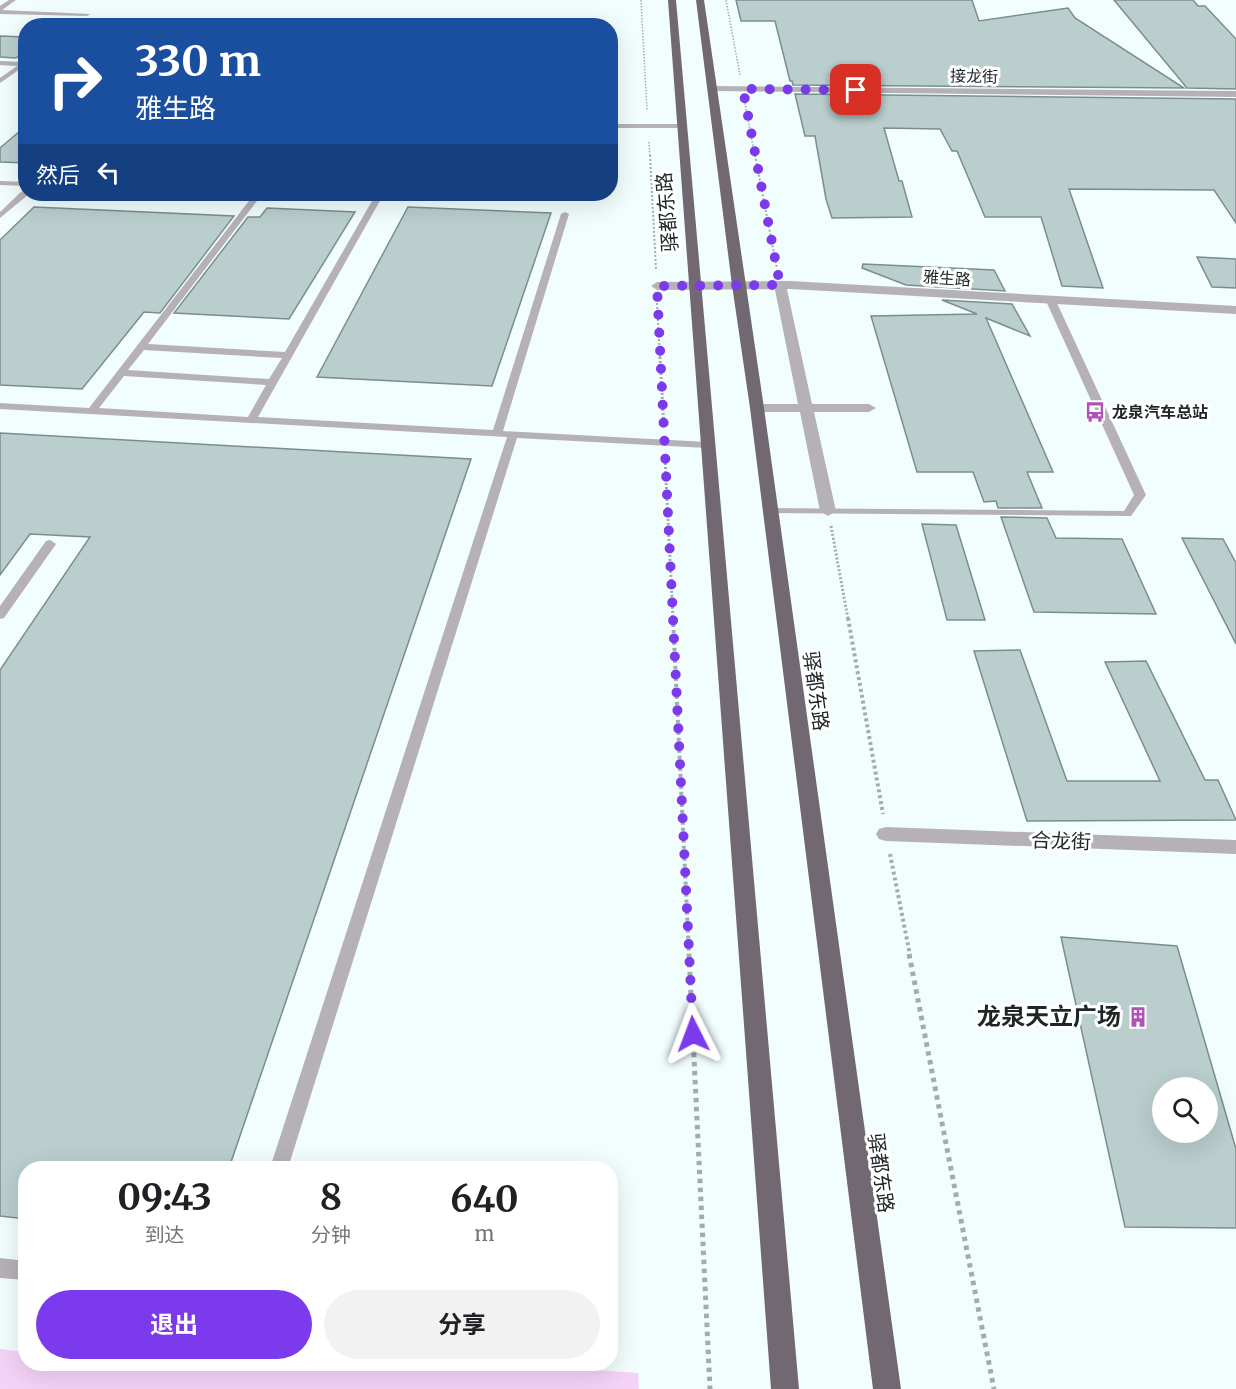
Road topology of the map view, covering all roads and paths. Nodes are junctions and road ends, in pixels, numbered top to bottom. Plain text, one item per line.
1 (13, 0) edge
2 (641, 0) edge
3 (672, 0) edge
4 (700, 0) edge
5 (726, 0) edge
6 (0, 10) edge
7 (82, 18) edge
8 (0, 63) edge
9 (18, 63) edge
10 (18, 68) edge
11 (0, 81) edge
12 (713, 89) junction
13 (743, 89) junction
14 (1236, 94) edge
15 (618, 126) edge
16 (648, 126) junction
17 (683, 126) junction
18 (0, 183) edge
19 (18, 184) edge
20 (18, 199) edge
21 (253, 201) edge
22 (376, 201) edge
23 (565, 214) dead end
24 (0, 216) edge
25 (696, 285) junction
26 (738, 285) junction
27 (780, 285) junction
28 (657, 286) junction
29 (1051, 301) junction
30 (1236, 310) edge
31 (141, 347) junction
32 (288, 355) junction
33 (121, 373) junction
34 (273, 382) junction
35 (0, 406) edge
36 (806, 407) junction
37 (757, 408) junction
38 (869, 408) dead end
39 (92, 411) junction
40 (251, 420) junction
41 (497, 433) junction
42 (513, 434) junction
43 (664, 442) junction
44 (707, 444) junction
45 (770, 511) junction
46 (828, 511) junction
47 (50, 544) dead end
48 (0, 615) edge
49 (886, 834) junction
50 (1236, 848) edge
51 (281, 1161) edge
52 (0, 1268) edge
53 (18, 1269) edge
54 (710, 1389) edge
55 (785, 1389) edge
56 (887, 1389) edge
57 (994, 1389) edge

1 - 6 lane
2 - 16 path
3 - 17 highway, 驿都东路
4 - 12 highway, 驿都东路
5 - 13 path
6 - 7 lane
8 - 9 lane
10 - 11 lane
12 - 13 street, 接龙街
12 - 26 highway, 驿都东路
13 - 14 street, 接龙街
13 - 27 path
15 - 16 lane
16 - 17 lane
16 - 28 path
17 - 25 highway, 驿都东路
18 - 19 lane
20 - 24 lane
21 - 31 lane
22 - 32 lane
23 - 41 lane
25 - 26 street, 雅生路
25 - 28 street, 雅生路
25 - 44 highway, 驿都东路
26 - 27 street, 雅生路
26 - 37 highway, 驿都东路
27 - 29 street, 雅生路
27 - 36 street
28 - 43 path
29 - 30 street, 雅生路
29 - 46 lane
31 - 32 lane
31 - 33 lane
32 - 34 lane
33 - 34 lane
33 - 39 lane
34 - 40 lane
35 - 39 lane
36 - 37 street
36 - 38 street
36 - 46 street
37 - 45 highway, 驿都东路
39 - 40 lane
40 - 41 lane
41 - 42 lane
42 - 43 lane
42 - 51 lane
43 - 44 lane
43 - 54 path
44 - 55 highway, 驿都东路
45 - 46 lane
45 - 56 highway, 驿都东路
46 - 49 path
47 - 48 lane
49 - 50 street, 合龙街
49 - 57 path
52 - 53 lane

